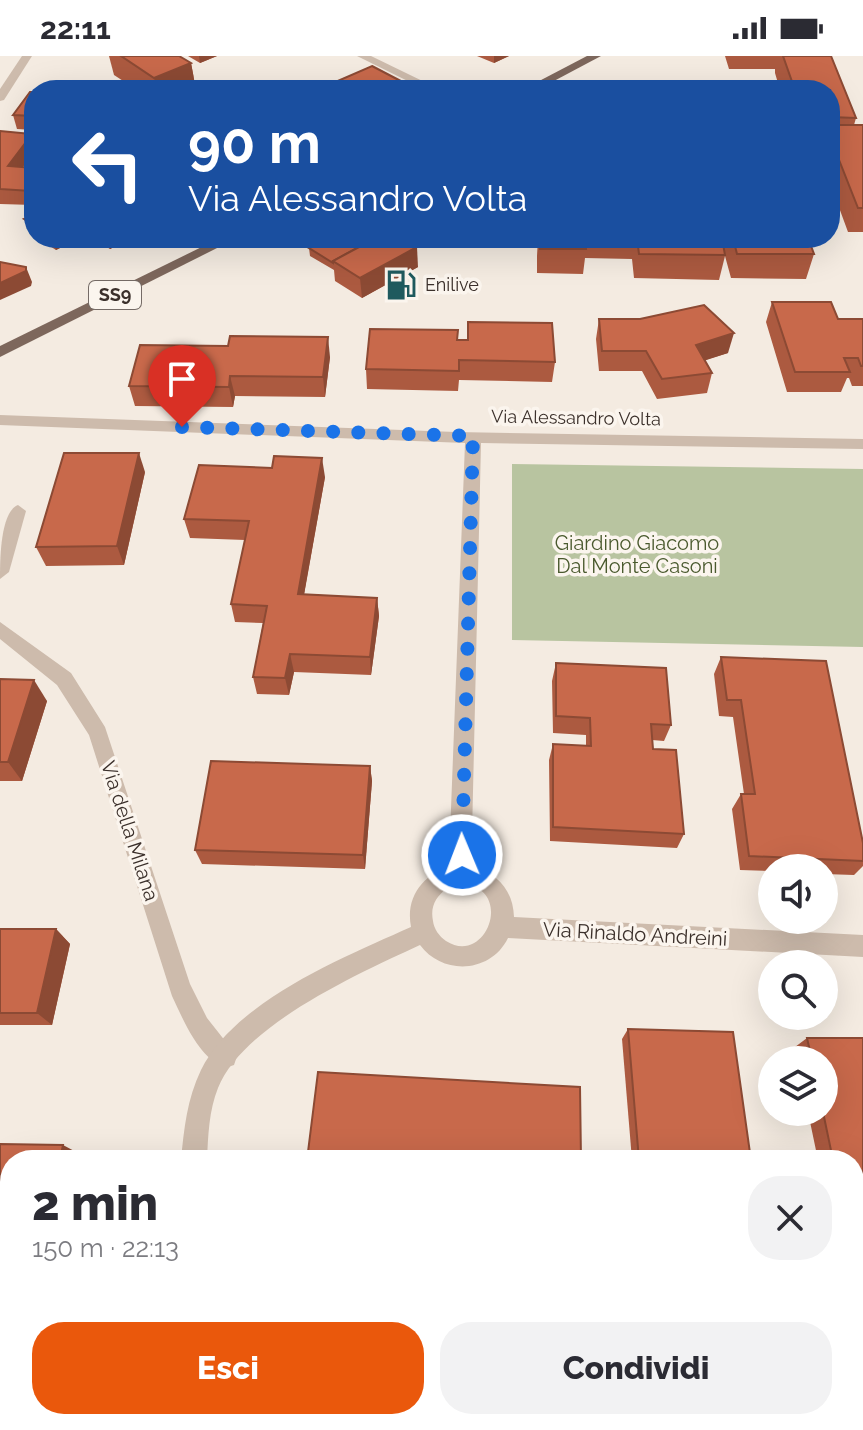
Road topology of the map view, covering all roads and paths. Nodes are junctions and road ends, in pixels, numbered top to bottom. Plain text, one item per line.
1 (27, 56) edge
2 (596, 56) edge
3 (368, 57) edge
4 (415, 80) edge
5 (548, 80) edge
6 (0, 98) edge
7 (210, 248) edge
8 (0, 352) edge
9 (0, 420) edge
10 (473, 436) junction
11 (863, 444) edge
12 (18, 511) dead end
13 (0, 572) edge
14 (0, 629) edge
15 (464, 875) junction
16 (503, 927) junction
17 (424, 932) junction
18 (863, 946) edge
19 (225, 1056) junction
20 (195, 1150) edge

1 - 6 street
2 - 5 main road
3 - 4 street
7 - 8 main road, SS9
9 - 10 street, Via Alessandro Volta
10 - 11 street, Via Alessandro Volta
10 - 15 street
12 - 13 street
14 - 19 street, Via della Milana
15 - 16 street
15 - 17 street
16 - 17 street
16 - 18 street, Via Rinaldo Andreini
17 - 19 street
19 - 20 street

